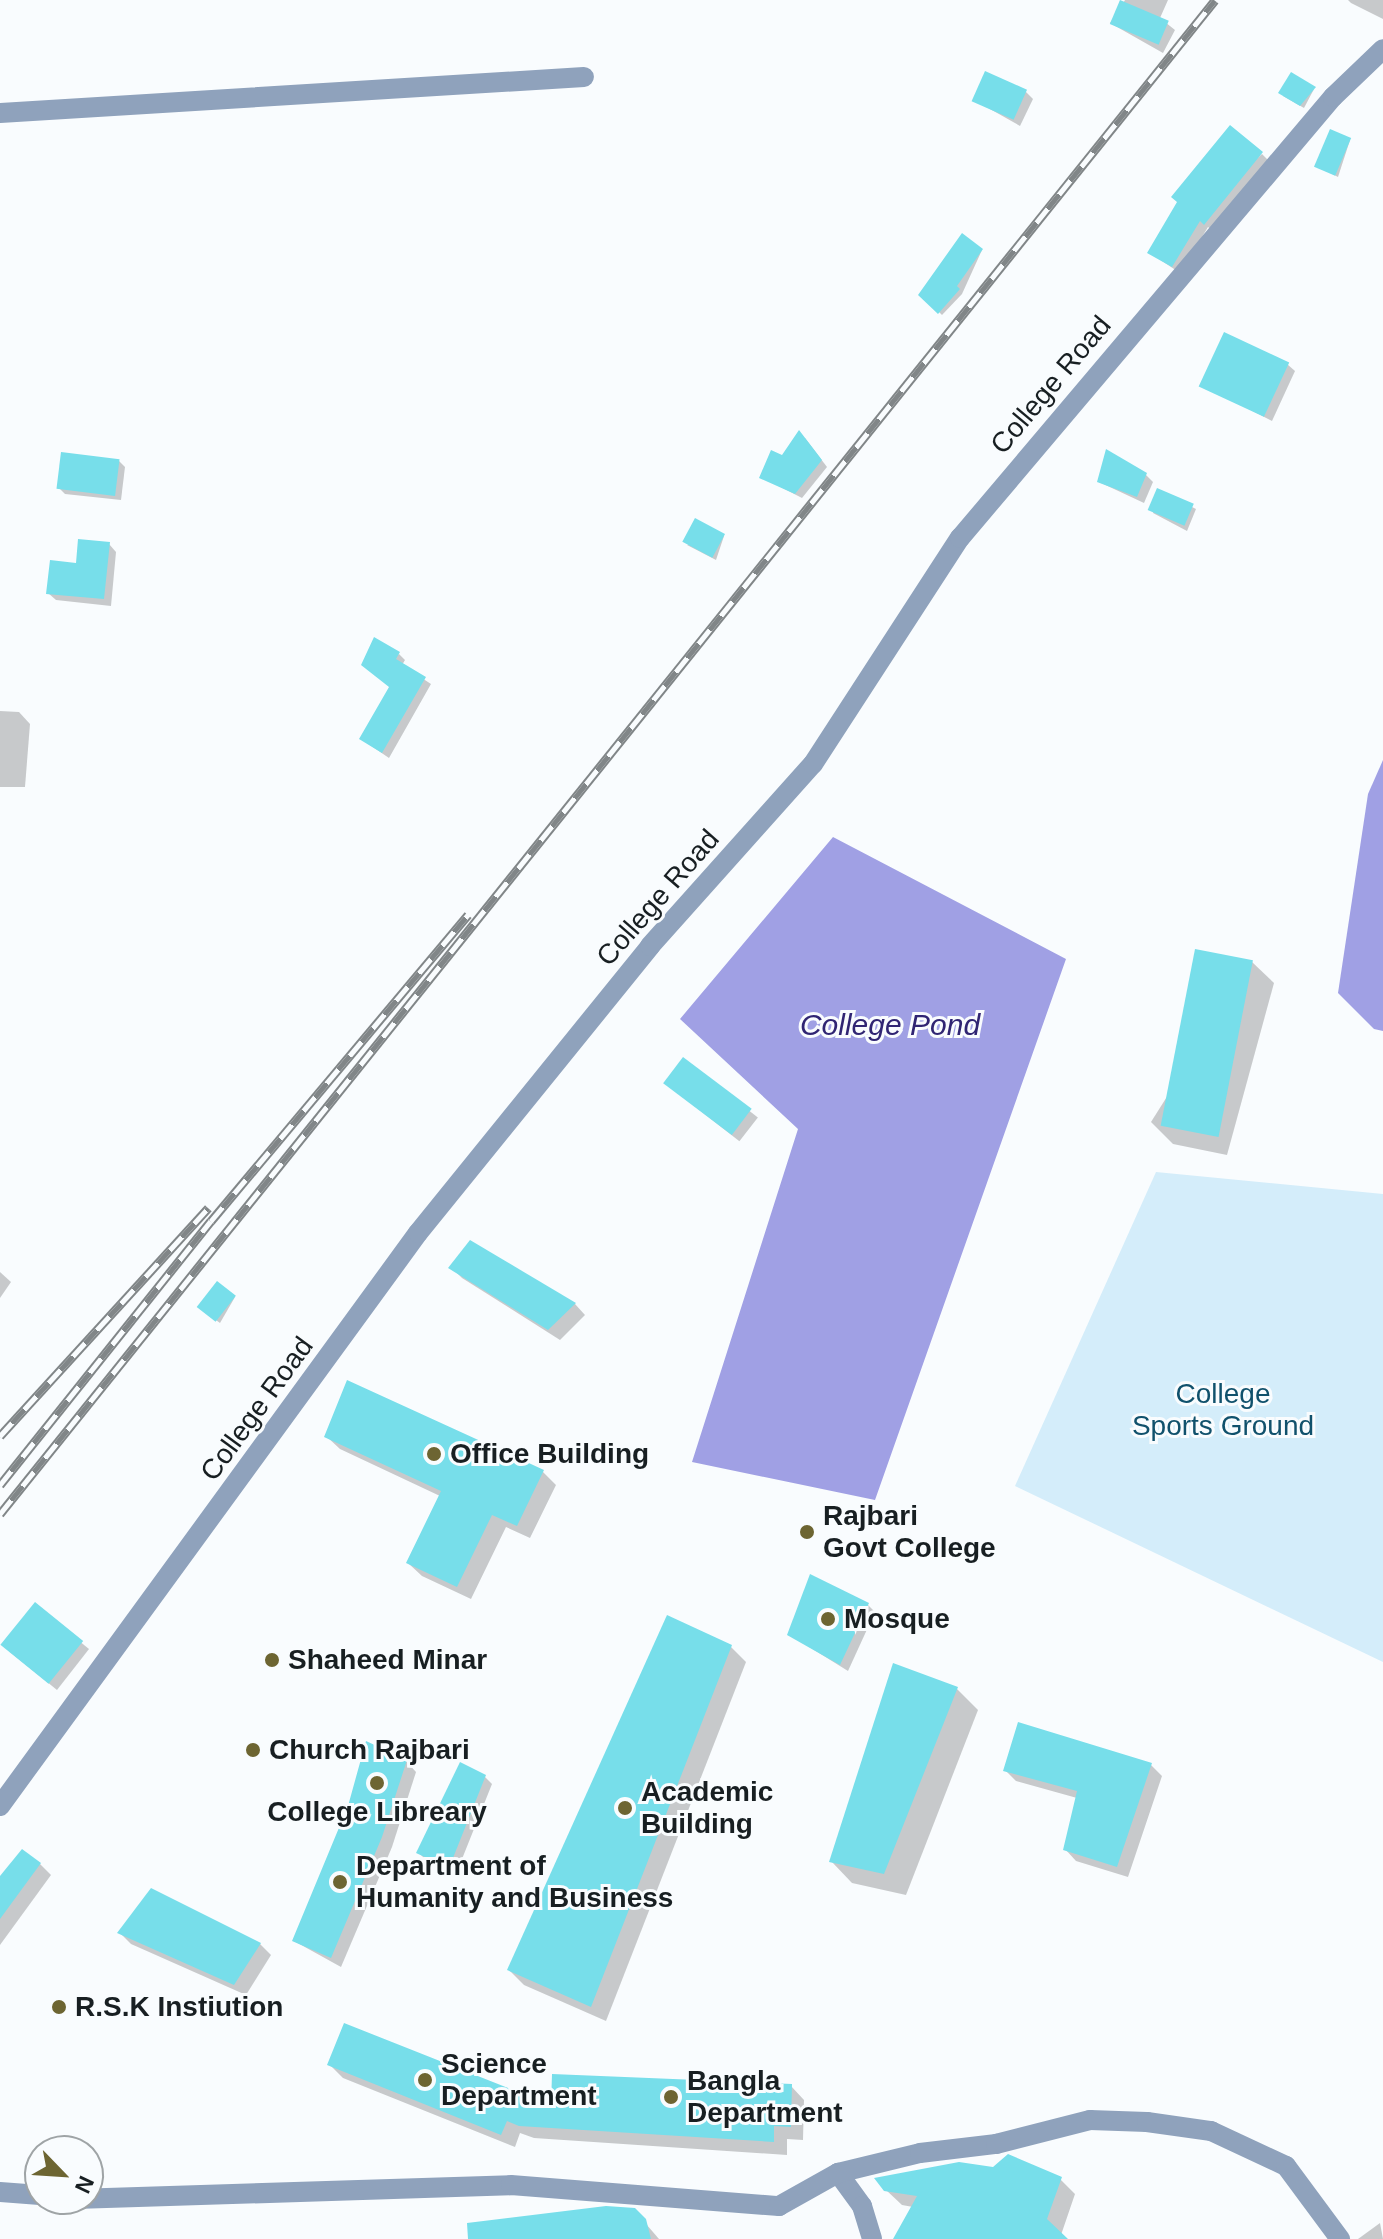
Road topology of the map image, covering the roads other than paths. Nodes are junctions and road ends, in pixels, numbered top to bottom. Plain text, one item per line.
1 (1383, 49) edge
2 (584, 77) dead end
3 (0, 113) edge
4 (0, 1806) edge
5 (838, 2173) junction
6 (0, 2192) edge
7 (24, 2194) edge
8 (104, 2198) edge
9 (872, 2239) edge
10 (1340, 2239) edge

1 - 4 street, College Road
2 - 3 street
5 - 8 street
5 - 9 street
5 - 10 street
6 - 7 street

